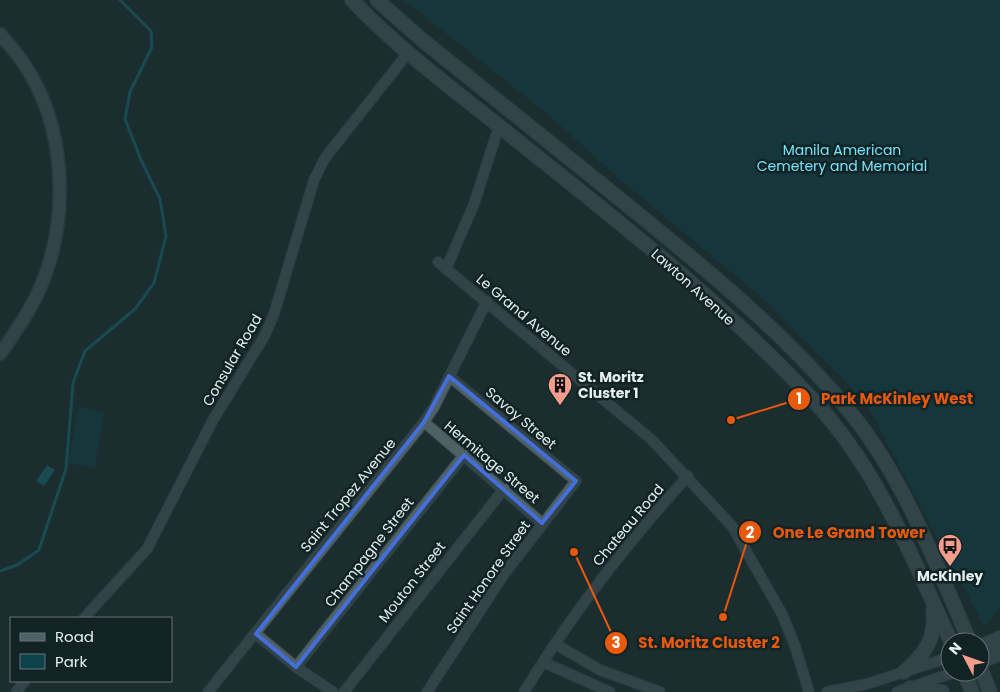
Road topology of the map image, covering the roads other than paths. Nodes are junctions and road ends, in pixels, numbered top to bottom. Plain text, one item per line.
1 (352, 0) edge
2 (377, 0) edge
3 (0, 34) edge
4 (408, 53) junction
5 (499, 126) junction
6 (438, 262) dead end
7 (446, 269) junction
8 (487, 301) junction
9 (0, 354) edge
10 (450, 376) junction
11 (424, 422) junction
12 (464, 455) junction
13 (688, 476) junction
14 (576, 481) joint
15 (504, 489) junction
16 (542, 523) junction
17 (928, 590) junction
18 (85, 617) edge
19 (947, 632) edge
20 (966, 632) edge
21 (256, 634) junction
22 (555, 644) junction
23 (940, 660) edge
24 (543, 662) junction
25 (296, 667) junction
26 (904, 672) junction
27 (940, 678) edge
28 (24, 682) edge
29 (904, 690) edge
30 (16, 692) edge
31 (208, 692) edge
32 (333, 692) edge
33 (344, 692) edge
34 (428, 692) edge
35 (524, 692) edge
36 (610, 692) edge
37 (660, 692) edge
38 (809, 692) edge
39 (828, 692) edge
40 (942, 692) edge

1 - 4 main road, Lawton Avenue
2 - 20 main road, Lawton Avenue
3 - 9 street
4 - 5 main road, Lawton Avenue
4 - 18 street, Consular Road
5 - 7 street
5 - 17 main road, Lawton Avenue
6 - 7 street, Le Grand Avenue
7 - 8 street, Le Grand Avenue
8 - 10 street, Saint Tropez Avenue
8 - 13 street, Le Grand Avenue
10 - 11 street, Saint Tropez Avenue
10 - 14 street, Savoy Street
11 - 12 street, Hermitage Street
11 - 21 street, Saint Tropez Avenue
12 - 15 street, Hermitage Street
12 - 25 street, Champagne Street
13 - 22 street, Chateau Road
13 - 38 street, Le Grand Avenue
14 - 16 street, Saint Honore Street
15 - 16 street, Hermitage Street
15 - 33 street, Mouton Street
16 - 34 street, Saint Honore Street
17 - 19 main road, Lawton Avenue
17 - 26 main road
21 - 25 street
21 - 31 street, Saint Tropez Avenue
22 - 24 street, Chateau Road
22 - 37 street
23 - 26 street
24 - 35 street, Chateau Road
24 - 36 street
25 - 32 street
26 - 39 street
27 - 29 street
28 - 30 street
29 - 40 main road

